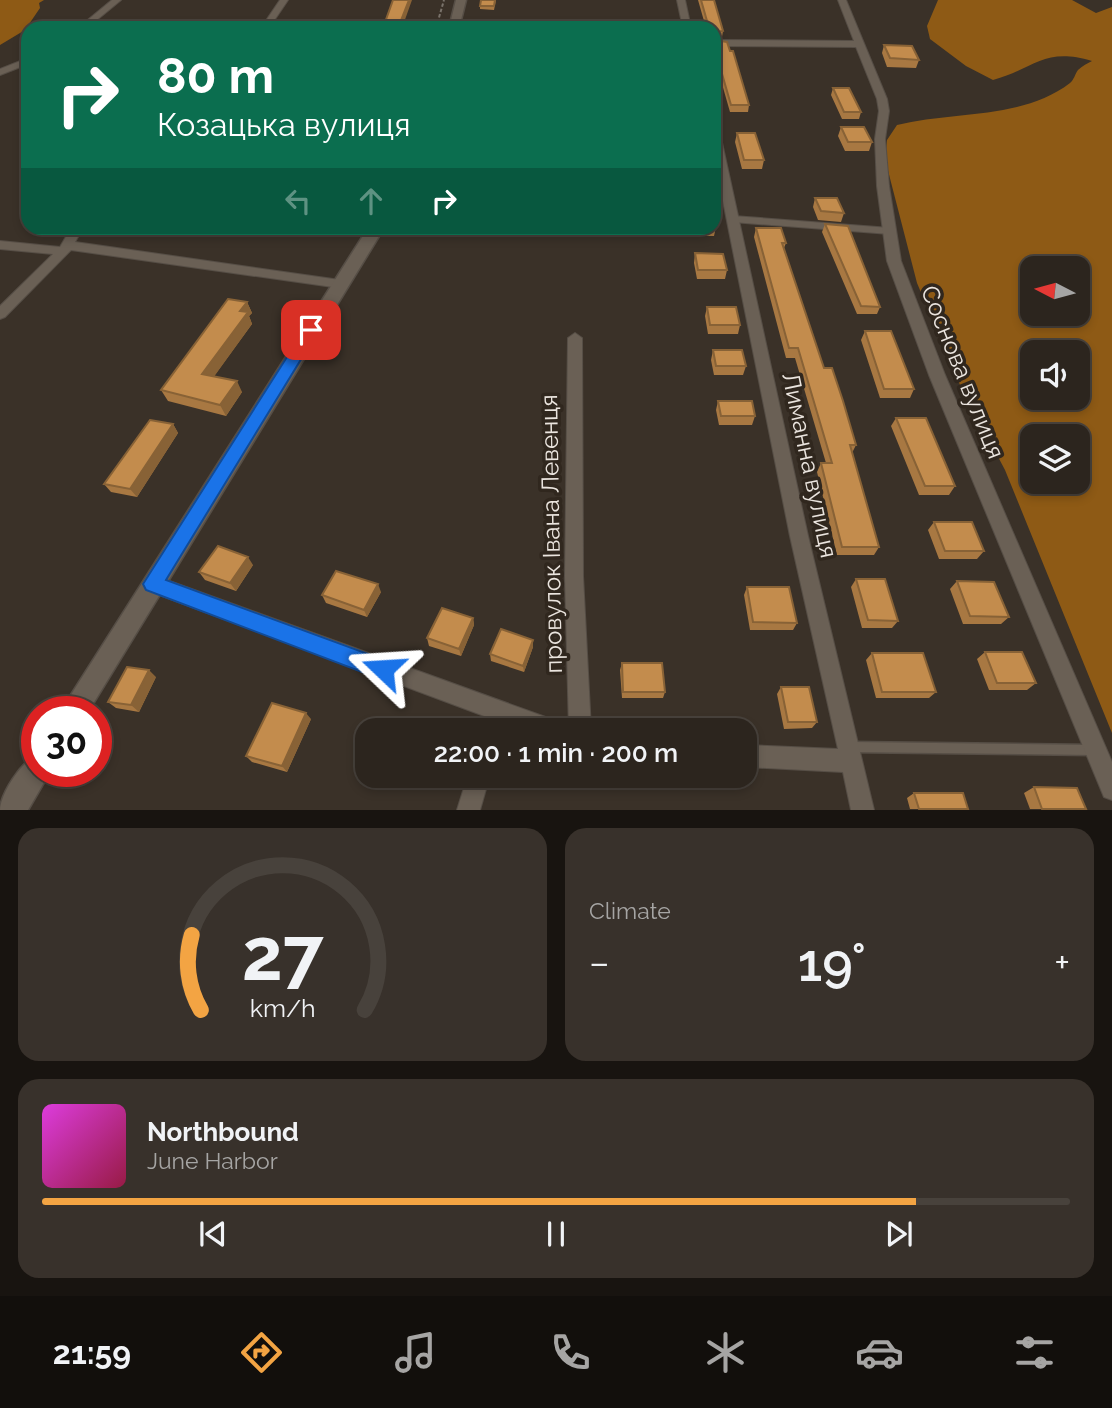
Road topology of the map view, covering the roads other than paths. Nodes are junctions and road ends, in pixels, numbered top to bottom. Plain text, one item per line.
1 (117, 0) edge
2 (284, 0) edge
3 (461, 0) edge
4 (681, 0) edge
5 (842, 0) edge
6 (91, 21) edge
7 (270, 21) edge
8 (456, 21) edge
9 (686, 21) edge
10 (721, 43) edge
11 (861, 44) junction
12 (21, 64) edge
13 (0, 72) edge
14 (721, 162) edge
15 (733, 219) junction
16 (890, 230) junction
17 (73, 235) edge
18 (372, 235) edge
19 (0, 245) edge
20 (65, 248) junction
21 (340, 284) junction
22 (0, 314) edge
23 (575, 338) dead end
24 (153, 584) junction
25 (82, 696) edge
26 (489, 718) edge
27 (580, 718) edge
28 (1096, 750) junction
29 (850, 754) junction
30 (757, 756) edge
31 (26, 787) edge
32 (475, 788) edge
33 (1112, 789) edge
34 (12, 810) edge
35 (468, 810) edge
36 (863, 810) edge

1 - 6 street
2 - 7 street
3 - 8 main road
4 - 9 street
5 - 11 street, Соснова вулиця
10 - 11 street
11 - 16 street, Соснова вулиця
12 - 13 street
14 - 15 street, Лиманна вулиця
15 - 16 lane
15 - 29 street, Лиманна вулиця
16 - 28 street, Соснова вулиця
17 - 20 street
18 - 21 main road
19 - 20 street
20 - 21 street
20 - 22 street
21 - 24 main road
23 - 27 street, провулок Івана Левенця
24 - 25 main road
24 - 26 street
28 - 29 lane
28 - 33 street, Соснова вулиця
29 - 30 street
29 - 36 street, Лиманна вулиця
31 - 34 main road
32 - 35 street

